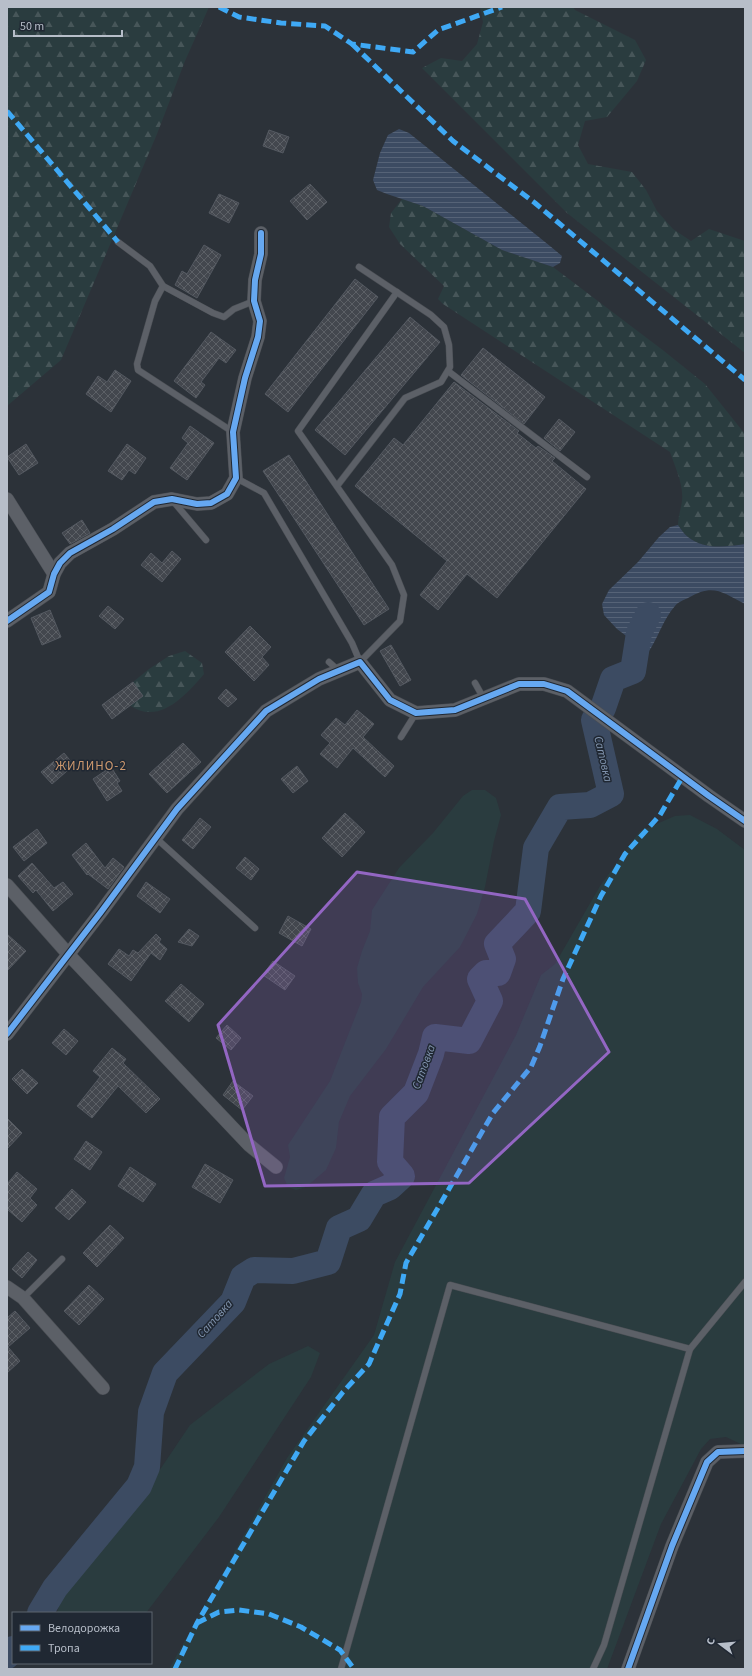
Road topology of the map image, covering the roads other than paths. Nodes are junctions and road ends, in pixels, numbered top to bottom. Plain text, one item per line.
1 (261, 232) dead end
2 (118, 242) dead end
3 (359, 266) dead end
4 (163, 286) junction
5 (397, 292) junction
6 (254, 300) junction
7 (448, 371) junction
8 (233, 432) junction
9 (587, 477) dead end
10 (236, 478) junction
11 (337, 486) junction
12 (7, 499) edge
13 (172, 499) junction
14 (206, 540) dead end
15 (54, 574) junction
16 (7, 621) edge
17 (329, 662) dead end
18 (360, 662) junction
19 (339, 671) junction
20 (475, 684) dead end
21 (484, 699) junction
22 (416, 713) junction
23 (401, 737) dead end
24 (745, 821) edge
25 (156, 839) junction
26 (7, 885) edge
27 (255, 928) dead end
28 (69, 955) junction
29 (7, 1034) edge
30 (276, 1167) dead end
31 (62, 1260) dead end
32 (745, 1282) edge
33 (7, 1288) edge
34 (23, 1298) junction
35 (690, 1349) junction
36 (103, 1388) dead end
37 (745, 1451) edge
38 (341, 1669) edge
39 (593, 1669) edge
40 (628, 1669) edge

1 - 6 street
2 - 4 lane
3 - 5 lane
4 - 6 lane
4 - 8 lane
5 - 7 lane
5 - 11 lane
6 - 8 street
7 - 9 lane
7 - 11 lane
8 - 10 street
10 - 13 street
10 - 18 lane
11 - 18 lane
12 - 15 street
13 - 14 lane
13 - 15 street
15 - 16 street
17 - 19 lane
18 - 19 street
18 - 22 street
19 - 25 street
20 - 21 lane
21 - 22 street
21 - 24 street
22 - 23 lane
25 - 27 lane
25 - 28 street
26 - 28 street
28 - 29 street
28 - 30 street
31 - 34 lane
32 - 35 lane
33 - 34 street
34 - 36 street
35 - 38 lane
35 - 39 lane
37 - 40 street

